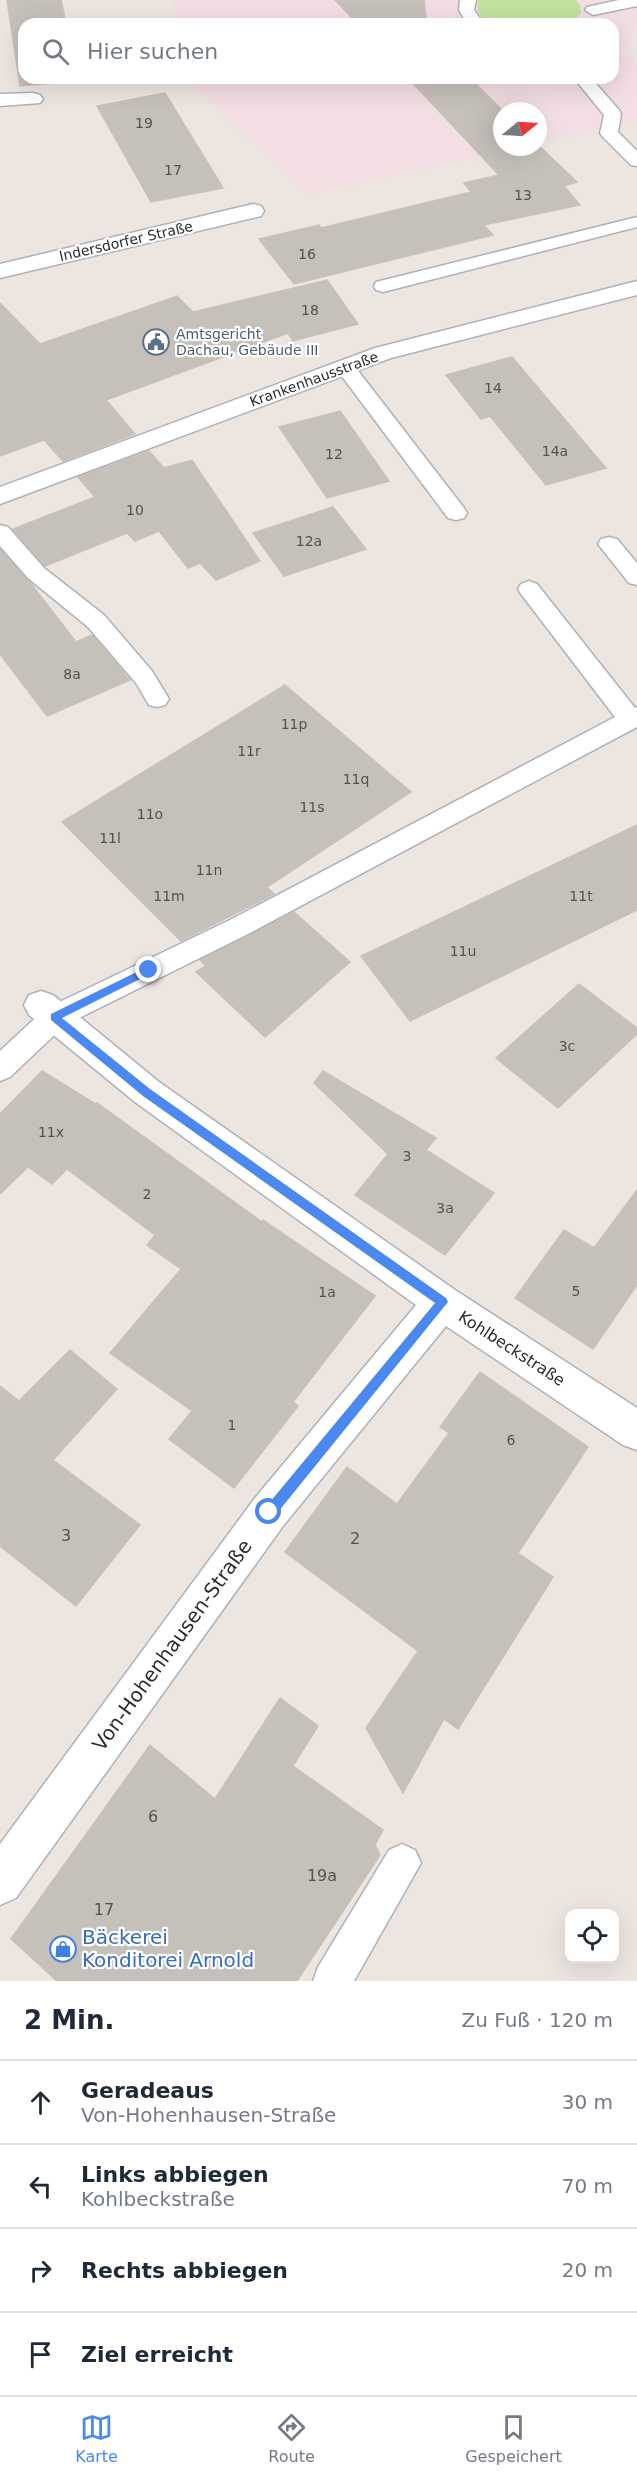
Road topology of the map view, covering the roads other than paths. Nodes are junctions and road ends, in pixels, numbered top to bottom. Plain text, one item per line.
1 (468, 0) edge
2 (637, 1) edge
3 (590, 11) edge
4 (470, 18) edge
5 (586, 84) edge
6 (587, 84) edge
7 (33, 99) dead end
8 (0, 100) edge
9 (629, 126) dead end
10 (637, 161) edge
11 (253, 211) dead end
12 (637, 222) edge
13 (0, 271) edge
14 (383, 286) dead end
15 (637, 288) edge
16 (345, 367) junction
17 (0, 496) edge
18 (456, 513) dead end
19 (0, 532) edge
20 (609, 544) dead end
21 (637, 578) edge
22 (530, 589) dead end
23 (158, 699) dead end
24 (634, 718) edge
25 (48, 1011) junction
26 (0, 1069) edge
27 (442, 1302) junction
28 (637, 1431) edge
29 (402, 1863) dead end
30 (0, 1881) edge
31 (332, 1981) edge

1 - 4 lane
2 - 3 lane
5 - 10 lane
6 - 9 lane
7 - 8 street
11 - 13 street, Indersdorfer Straße
12 - 14 lane
15 - 16 street, Krankenhausstraße
16 - 17 street, Krankenhausstraße
16 - 18 lane
19 - 23 lane
20 - 21 lane
22 - 24 lane
24 - 25 lane
25 - 26 lane
25 - 27 street, Kohlbeckstraße
27 - 28 street, Kohlbeckstraße
27 - 30 street, Von-Hohenhausen-Straße
29 - 31 lane

